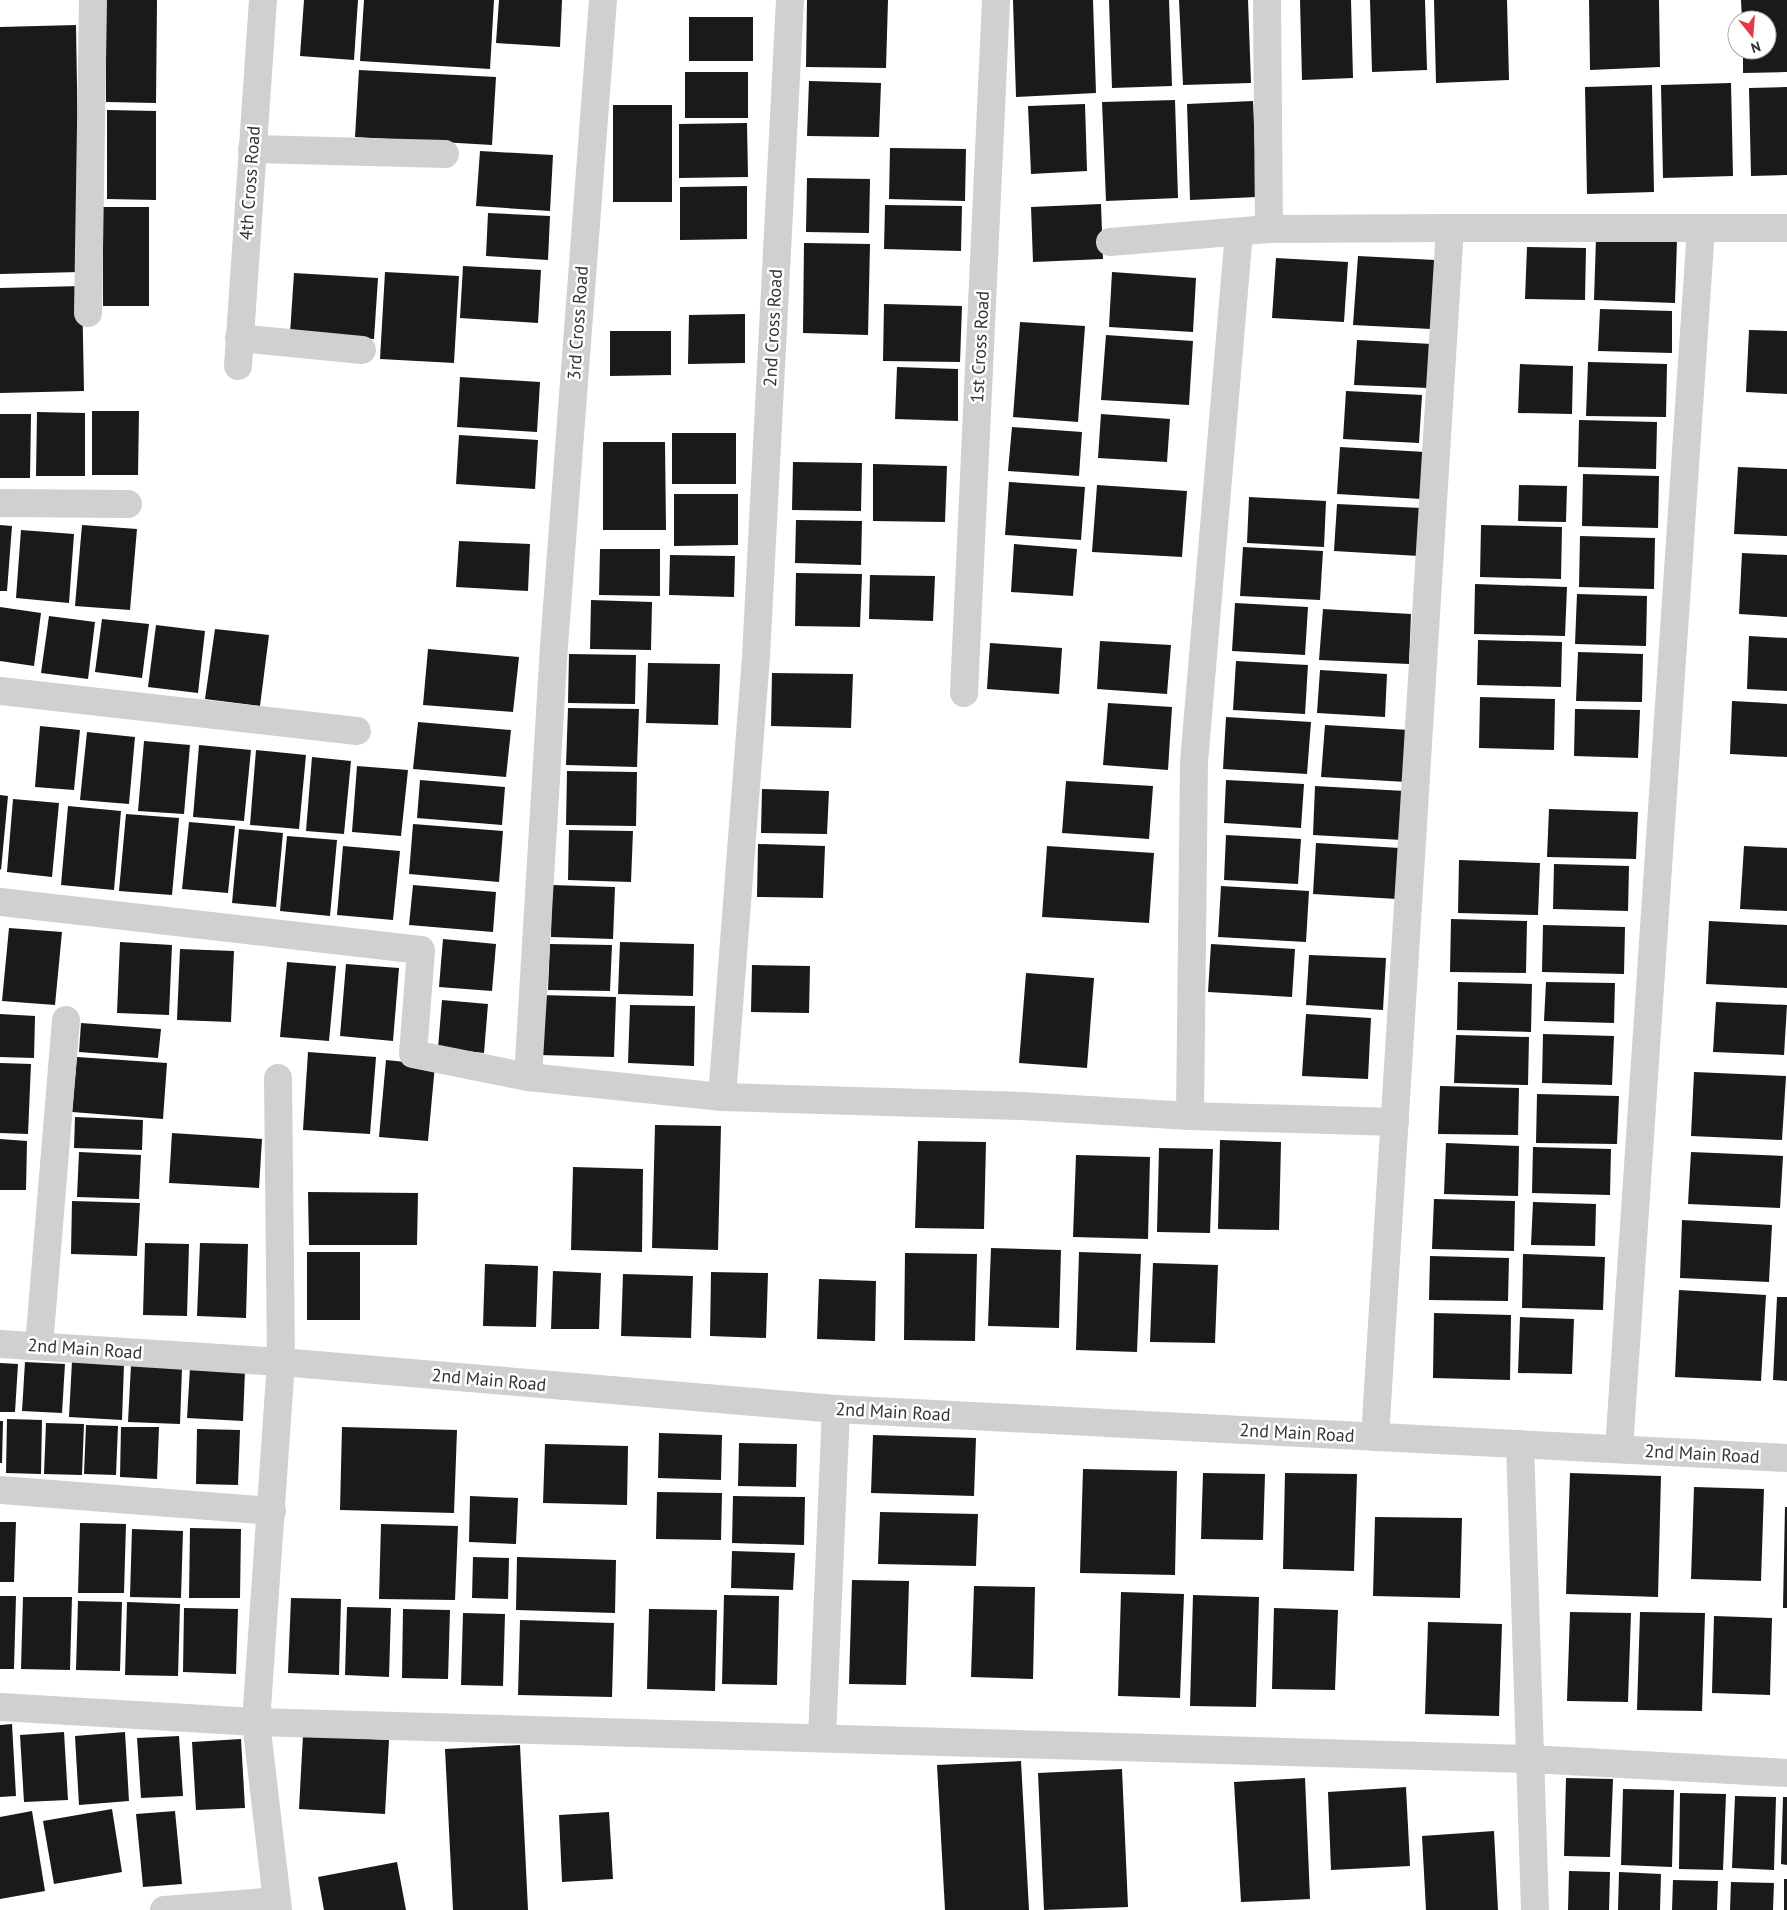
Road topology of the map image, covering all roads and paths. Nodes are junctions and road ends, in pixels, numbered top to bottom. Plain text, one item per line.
1 (93, 0) edge
2 (263, 0) edge
3 (603, 0) edge
4 (790, 0) edge
5 (996, 0) edge
6 (1266, 0) edge
7 (252, 149) junction
8 (445, 154) dead end
9 (1450, 228) junction
10 (1701, 228) junction
11 (1787, 228) edge
12 (1269, 229) junction
13 (1239, 232) junction
14 (1110, 242) dead end
15 (88, 313) dead end
16 (240, 338) junction
17 (362, 350) dead end
18 (238, 366) dead end
19 (0, 503) edge
20 (128, 504) dead end
21 (0, 691) edge
22 (964, 693) dead end
23 (358, 731) dead end
24 (0, 902) edge
25 (66, 1020) dead end
26 (528, 1077) junction
27 (278, 1078) dead end
28 (722, 1097) junction
29 (1190, 1116) junction
30 (1395, 1122) junction
31 (0, 1344) edge
32 (39, 1346) junction
33 (281, 1362) junction
34 (836, 1409) junction
35 (1375, 1437) junction
36 (1520, 1444) junction
37 (1619, 1449) junction
38 (1787, 1458) edge
39 (0, 1490) edge
40 (272, 1511) junction
41 (0, 1707) edge
42 (256, 1722) junction
43 (822, 1737) junction
44 (1530, 1759) junction
45 (1787, 1772) edge
46 (277, 1906) edge
47 (164, 1910) edge
48 (1535, 1910) edge

1 - 15 street
2 - 7 street, 4th Cross Road
3 - 26 street, 3rd Cross Road
4 - 28 street, 2nd Cross Road
5 - 22 street, 1st Cross Road
6 - 12 street
7 - 8 street
7 - 16 street, 4th Cross Road
9 - 10 street
9 - 12 street
9 - 30 street
10 - 11 street
10 - 37 street
12 - 13 street
13 - 14 street
13 - 29 street
16 - 17 street
16 - 18 street, 4th Cross Road
19 - 20 street
21 - 23 street
24 - 26 street
25 - 32 street
26 - 28 street
27 - 33 street
28 - 29 street
29 - 30 street
30 - 35 street
31 - 32 street, 2nd Main Road
32 - 33 street, 2nd Main Road
33 - 34 street, 2nd Main Road
33 - 40 street
34 - 35 street, 2nd Main Road
34 - 43 street
35 - 36 street, 2nd Main Road
36 - 37 street, 2nd Main Road
36 - 44 street
37 - 38 street, 2nd Main Road
39 - 40 street
40 - 42 street
41 - 42 street
42 - 43 street
42 - 46 street
43 - 44 street
44 - 45 street
44 - 48 street
46 - 47 street

